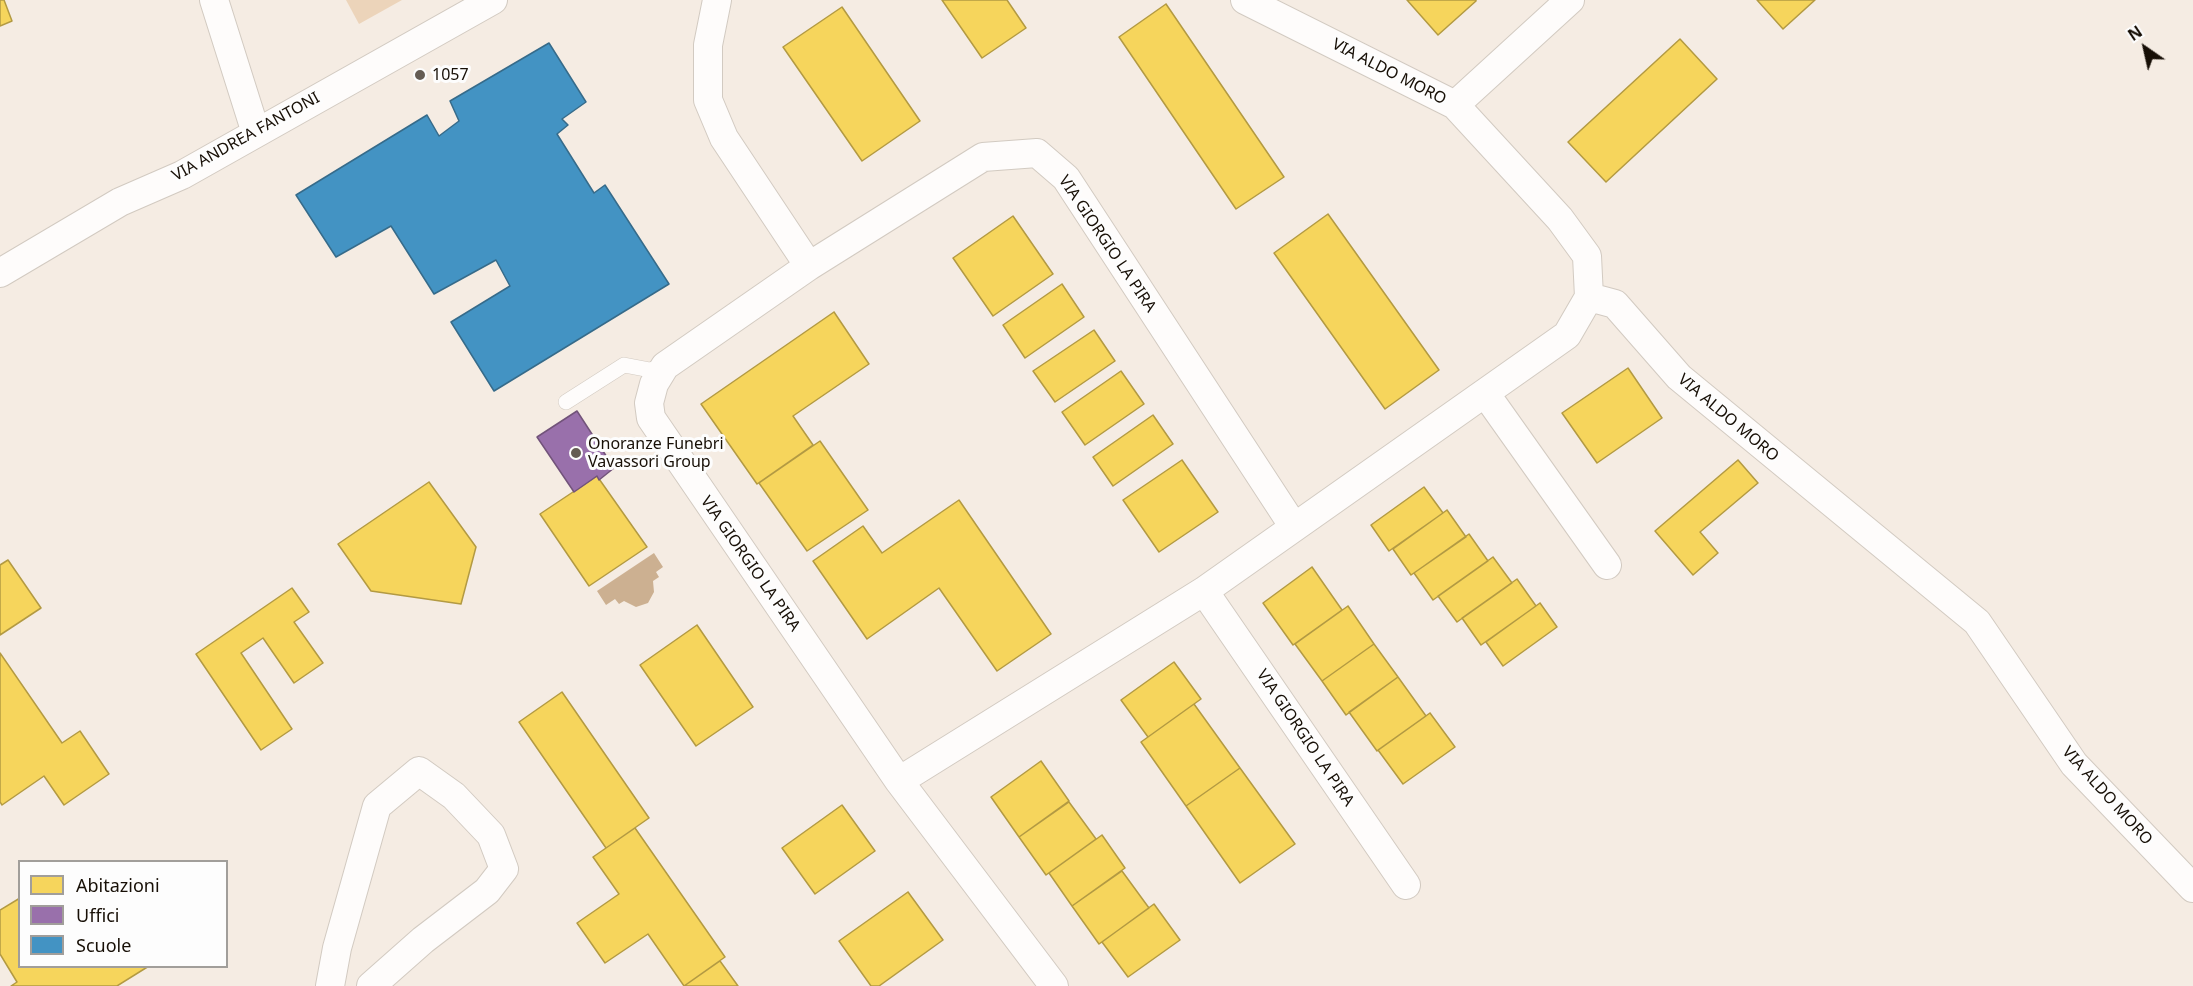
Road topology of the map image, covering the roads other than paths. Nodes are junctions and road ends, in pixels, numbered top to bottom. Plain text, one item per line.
1 (214, 0) edge
2 (493, 0) edge
3 (717, 0) edge
4 (1245, 0) edge
5 (1570, 0) edge
6 (1455, 105) junction
7 (256, 133) junction
8 (809, 266) junction
9 (0, 273) edge
10 (1589, 297) junction
11 (665, 366) junction
12 (1485, 393) junction
13 (566, 402) dead end
14 (1294, 527) junction
15 (1607, 565) dead end
16 (1204, 591) junction
17 (899, 781) junction
18 (1406, 885) dead end
19 (2193, 888) edge
20 (330, 986) edge
21 (371, 986) edge
22 (1054, 986) edge

1 - 7 street
2 - 7 street, VIA ANDREA FANTONI
3 - 8 street
4 - 6 street, VIA ALDO MORO
5 - 6 street
6 - 10 street, VIA ALDO MORO
7 - 9 street, VIA ANDREA FANTONI
8 - 11 street, VIA GIORGIO LA PIRA
8 - 14 street, VIA GIORGIO LA PIRA
10 - 12 street
10 - 19 street, VIA ALDO MORO
11 - 13 lane
11 - 17 street, VIA GIORGIO LA PIRA
12 - 14 street
12 - 15 street
14 - 16 street
16 - 17 street
16 - 18 street, VIA GIORGIO LA PIRA
17 - 22 street, VIA GIORGIO LA PIRA
20 - 21 street

